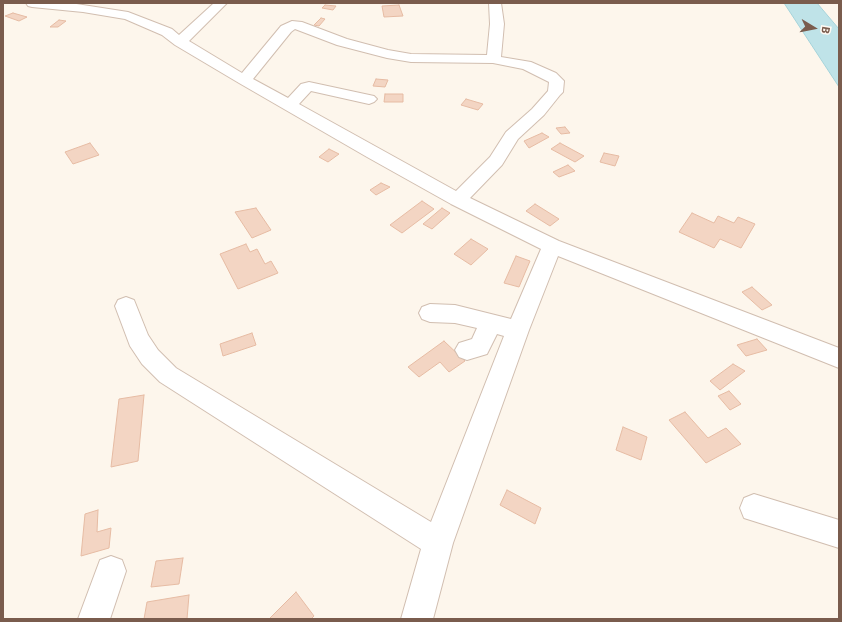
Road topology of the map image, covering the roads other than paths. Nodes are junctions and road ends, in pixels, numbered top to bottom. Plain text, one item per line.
1 (32, 3) edge
2 (221, 3) edge
3 (495, 3) edge
4 (180, 42) junction
5 (494, 59) junction
6 (244, 80) junction
7 (349, 82) dead end
8 (309, 86) junction
9 (370, 99) dead end
10 (289, 106) junction
11 (458, 200) junction
12 (552, 246) junction
13 (126, 306) dead end
14 (430, 313) dead end
15 (490, 323) junction
16 (518, 330) junction
17 (467, 350) dead end
18 (839, 358) edge
19 (754, 508) dead end
20 (839, 534) edge
21 (438, 543) junction
22 (111, 571) dead end
23 (94, 619) edge
24 (417, 619) edge

1 - 4 street
2 - 4 street
3 - 5 street
4 - 6 street
5 - 6 street
5 - 11 street
6 - 10 street
7 - 8 street
8 - 9 street
8 - 10 street
10 - 11 street
11 - 12 street
12 - 16 street
12 - 18 street
13 - 21 street
14 - 15 street
15 - 16 street
15 - 17 street
16 - 21 street
19 - 20 street
21 - 24 street
22 - 23 street

